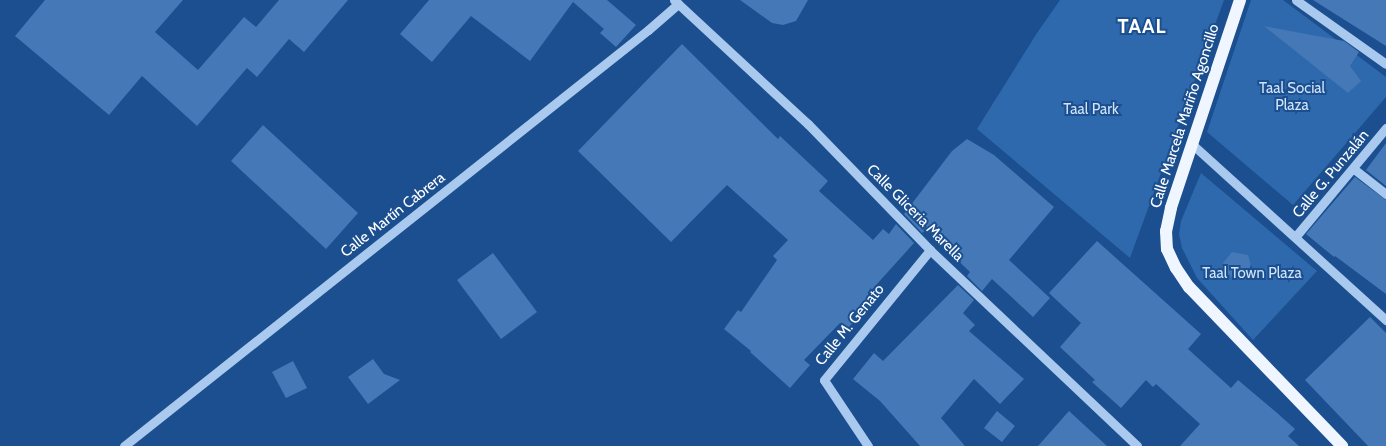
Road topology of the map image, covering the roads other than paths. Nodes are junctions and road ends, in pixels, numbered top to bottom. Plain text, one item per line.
1 (1240, 0) edge
2 (1296, 0) edge
3 (676, 2) edge
4 (1386, 64) edge
5 (1386, 128) edge
6 (1192, 145) junction
7 (1354, 169) junction
8 (1386, 194) edge
9 (1296, 236) junction
10 (930, 250) junction
11 (1386, 320) edge
12 (124, 446) edge
13 (868, 446) edge
14 (1137, 446) edge
15 (1342, 446) edge

1 - 6 main road, Calle Marcela Mariño Agoncillo
2 - 4 street
3 - 10 street, Calle Gliceria Marella
3 - 12 street, Calle Martín Cabrera
5 - 7 street, Calle G. Punzalán
6 - 9 street
6 - 15 main road, Calle Marcela Mariño Agoncillo
7 - 8 street
7 - 9 street, Calle G. Punzalán
9 - 11 street
10 - 13 street, Calle M. Genato
10 - 14 street, Calle Gliceria Marella

